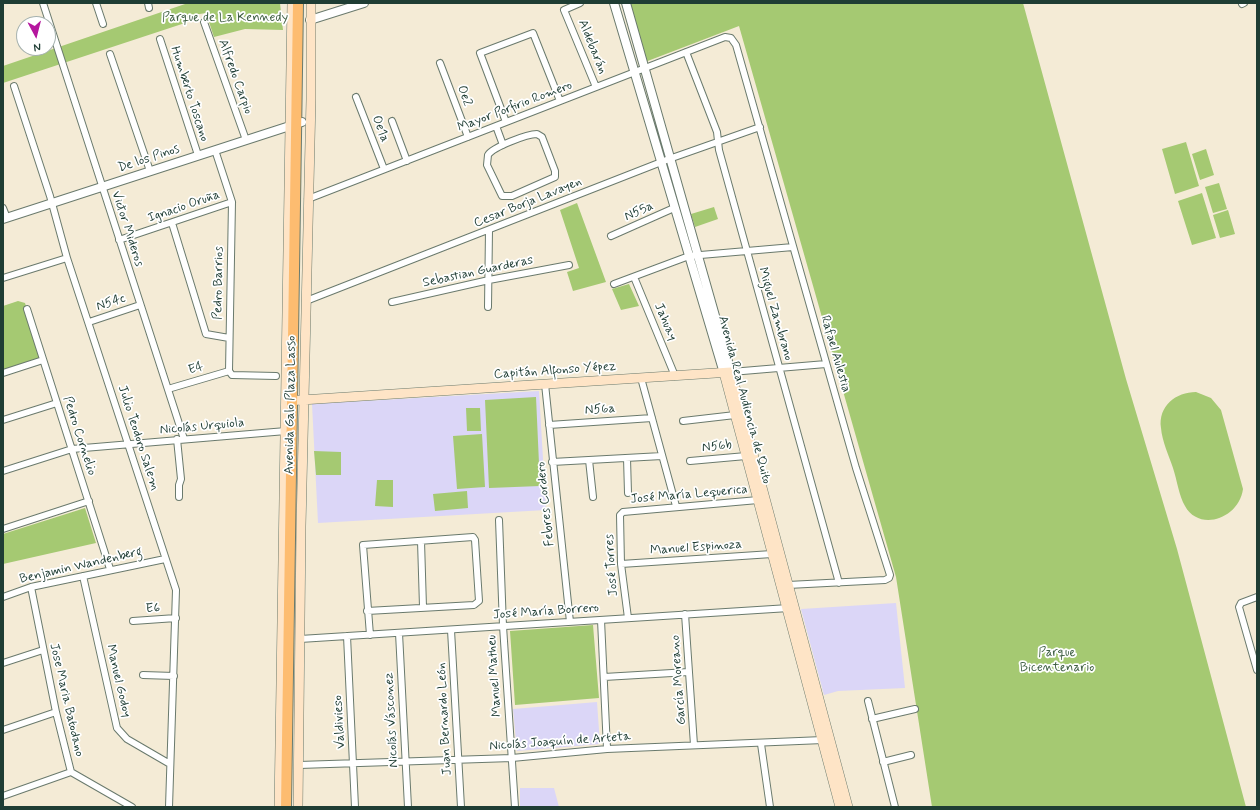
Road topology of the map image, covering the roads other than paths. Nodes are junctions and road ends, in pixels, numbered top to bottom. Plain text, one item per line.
1 (43, 3) edge
2 (96, 3) edge
3 (292, 3) edge
4 (298, 3) edge
5 (304, 3) edge
6 (311, 3) edge
7 (364, 3) edge
8 (580, 3) edge
9 (614, 3) edge
10 (626, 3) edge
11 (310, 20) junction
12 (204, 22) dead end
13 (103, 24) dead end
14 (731, 38) joint
15 (160, 39) dead end
16 (686, 52) junction
17 (110, 54) dead end
18 (440, 63) dead end
19 (644, 68) junction
20 (635, 72) junction
21 (14, 86) dead end
22 (596, 87) junction
23 (356, 97) dead end
24 (560, 101) junction
25 (392, 122) dead end
26 (506, 122) junction
27 (296, 124) junction
28 (496, 126) junction
29 (760, 127) junction
30 (468, 137) junction
31 (246, 140) junction
32 (718, 140) junction
33 (503, 145) junction
34 (215, 150) junction
35 (198, 155) junction
36 (665, 160) junction
37 (407, 161) junction
38 (384, 170) junction
39 (150, 171) junction
40 (102, 187) junction
41 (308, 199) junction
42 (232, 202) junction
43 (52, 204) junction
44 (3, 208) edge
45 (674, 208) junction
46 (5, 219) edge
47 (172, 223) junction
48 (489, 230) junction
49 (611, 236) dead end
50 (119, 240) junction
51 (793, 247) junction
52 (746, 252) junction
53 (693, 255) junction
54 (67, 258) junction
55 (569, 265) dead end
56 (634, 277) junction
57 (3, 278) edge
58 (489, 280) junction
59 (614, 284) dead end
60 (306, 301) junction
61 (392, 302) dead end
62 (140, 305) junction
63 (488, 307) dead end
64 (27, 309) dead end
65 (89, 322) junction
66 (229, 338) junction
67 (43, 360) junction
68 (826, 364) junction
69 (779, 368) junction
70 (229, 371) junction
71 (3, 372) edge
72 (728, 372) junction
73 (276, 376) dead end
74 (675, 376) junction
75 (641, 378) junction
76 (545, 384) junction
77 (168, 389) junction
78 (295, 401) junction
79 (57, 403) junction
80 (735, 415) junction
81 (652, 418) junction
82 (3, 420) edge
83 (683, 421) dead end
84 (549, 425) junction
85 (286, 431) junction
86 (184, 439) junction
87 (177, 440) junction
88 (129, 444) junction
89 (72, 449) junction
90 (662, 456) junction
91 (746, 456) junction
92 (627, 458) junction
93 (589, 460) junction
94 (690, 461) dead end
95 (552, 462) junction
96 (3, 470) edge
97 (628, 493) dead end
98 (593, 496) dead end
99 (179, 497) dead end
100 (758, 500) junction
101 (89, 501) junction
102 (676, 506) junction
103 (623, 512) joint
104 (499, 520) dead end
105 (3, 529) edge
106 (421, 541) junction
107 (772, 554) junction
108 (165, 559) junction
109 (621, 564) junction
110 (110, 569) junction
111 (83, 576) junction
112 (839, 583) junction
113 (788, 585) junction
114 (31, 587) junction
115 (3, 597) edge
116 (1257, 597) edge
117 (423, 607) junction
118 (790, 608) junction
119 (367, 611) junction
120 (685, 614) junction
121 (176, 618) junction
122 (628, 618) junction
123 (601, 620) junction
124 (133, 621) dead end
125 (570, 622) junction
126 (503, 626) junction
127 (451, 630) junction
128 (399, 633) junction
129 (370, 635) junction
130 (347, 636) junction
131 (300, 639) junction
132 (43, 650) junction
133 (3, 663) edge
134 (1257, 670) edge
135 (689, 672) junction
136 (143, 675) dead end
137 (174, 676) junction
138 (604, 676) junction
139 (868, 701) dead end
140 (915, 709) dead end
141 (56, 712) junction
142 (872, 719) junction
143 (3, 730) edge
144 (823, 740) junction
145 (761, 744) junction
146 (694, 745) junction
147 (607, 749) junction
148 (911, 755) dead end
149 (512, 758) junction
150 (458, 759) junction
151 (405, 760) junction
152 (883, 762) junction
153 (353, 763) junction
154 (170, 764) junction
155 (299, 765) junction
156 (71, 772) junction
157 (3, 796) edge
158 (132, 807) edge
159 (169, 807) edge
160 (279, 807) edge
161 (286, 807) edge
162 (292, 807) edge
163 (298, 807) edge
164 (355, 807) edge
165 (408, 807) edge
166 (461, 807) edge
167 (515, 807) edge
168 (770, 807) edge
169 (840, 807) edge
170 (848, 807) edge
171 (895, 807) edge

1 - 40 street, Victor Mideros
2 - 13 street
3 - 27 main road, Avenida Galo Plaza Lasso
4 - 27 main road, Avenida Galo Plaza Lasso
5 - 27 main road, Avenida Galo Plaza Lasso
6 - 11 main road, Avenida Galo Plaza Lasso
7 - 11 street
8 - 22 street, Aldebarán
9 - 20 street, Avenida Real Audiencia de Quito
10 - 19 street, Avenida Real Audiencia de Quito
11 - 41 main road, Avenida Galo Plaza Lasso
12 - 31 street, Alfredo Carpio
14 - 16 street, Mayor Porfirio Romero
14 - 29 street, Rafael Aulestia
15 - 35 street, Humberto Toscano
16 - 19 street, Mayor Porfirio Romero
16 - 32 street, Miguel Zambrano
17 - 39 street
18 - 30 street, Oe2
19 - 20 street, Mayor Porfirio Romero
19 - 36 street, Avenida Real Audiencia de Quito
20 - 22 street, Mayor Porfirio Romero
20 - 36 street, Avenida Real Audiencia de Quito
21 - 43 street, Julio Teodoro Salem
22 - 24 street, Mayor Porfirio Romero
23 - 38 street, Oe1a
24 - 26 street, Mayor Porfirio Romero
24 - 26 street
25 - 37 street
26 - 28 street, Mayor Porfirio Romero
27 - 31 street, De los Pinos
27 - 78 main road, Avenida Galo Plaza Lasso
28 - 30 street, Mayor Porfirio Romero
28 - 33 street
29 - 32 street, Cesar Borja Lavayen
29 - 51 street, Rafael Aulestia
30 - 37 street, Mayor Porfirio Romero
31 - 34 street, De los Pinos
32 - 36 street, Cesar Borja Lavayen
32 - 52 street, Miguel Zambrano
33 - 33 street
34 - 35 street, De los Pinos
34 - 42 street, Pedro Barrios
35 - 39 street, De los Pinos
36 - 45 street, Avenida Real Audiencia de Quito
36 - 48 street, Cesar Borja Lavayen
36 - 53 street, Avenida Real Audiencia de Quito
37 - 38 street, Mayor Porfirio Romero
38 - 41 street, Mayor Porfirio Romero
39 - 40 street, De los Pinos
40 - 43 street, De los Pinos
40 - 50 street, Victor Mideros
41 - 60 main road, Avenida Galo Plaza Lasso
42 - 47 street, Ignacio Oruña
42 - 66 street, Pedro Barrios
43 - 46 street, De los Pinos
43 - 54 street, Julio Teodoro Salem
44 - 46 street
45 - 49 street, N55a
45 - 53 street, Avenida Real Audiencia de Quito
47 - 50 street, Ignacio Oruña
47 - 66 street
48 - 58 street
48 - 60 street, Cesar Borja Lavayen
50 - 62 street, Victor Mideros
51 - 52 street
51 - 68 street, Rafael Aulestia
52 - 53 street
52 - 69 street, Miguel Zambrano
53 - 56 street
53 - 72 street, Avenida Real Audiencia de Quito
54 - 57 street
54 - 65 street, Julio Teodoro Salem
55 - 58 street, Sebastian Guarderas
56 - 59 street
56 - 74 street, Jahuay
58 - 61 street, Sebastian Guarderas
58 - 63 street
60 - 78 main road, Avenida Galo Plaza Lasso
62 - 65 street, N54c
62 - 77 street, Victor Mideros
64 - 67 street, Pedro Cornelio
65 - 88 street, Julio Teodoro Salem
66 - 70 street, Pedro Barrios
67 - 71 street
67 - 79 street, Pedro Cornelio
68 - 69 street, Capitán Alfonso Yépez
68 - 112 street, Rafael Aulestia
69 - 72 street, Capitán Alfonso Yépez
69 - 112 street, Miguel Zambrano
70 - 73 street
70 - 77 street, E4
72 - 74 main road, Capitán Alfonso Yépez
72 - 80 main road, Avenida Real Audiencia de Quito
72 - 113 main road, Avenida Real Audiencia de Quito
74 - 75 main road, Capitán Alfonso Yépez
75 - 76 main road, Capitán Alfonso Yépez
75 - 81 street
76 - 78 main road, Capitán Alfonso Yépez
76 - 84 street, Febres Cordero
77 - 86 street, Victor Mideros
78 - 85 main road, Avenida Galo Plaza Lasso
78 - 131 main road, Avenida Galo Plaza Lasso
78 - 161 main road, Avenida Galo Plaza Lasso
78 - 162 main road, Avenida Galo Plaza Lasso
79 - 82 street
79 - 89 street, Pedro Cornelio
80 - 83 street
80 - 91 main road, Avenida Real Audiencia de Quito
81 - 84 street, N56a
81 - 90 street
84 - 95 street, Febres Cordero
85 - 86 street, Nicolás Urquiola
85 - 160 main road, Avenida Galo Plaza Lasso
86 - 87 street, Nicolás Urquiola
87 - 88 street, Nicolás Urquiola
87 - 99 street
88 - 89 street, Nicolás Urquiola
88 - 108 street, Julio Teodoro Salem
89 - 96 street, Nicolás Urquiola
89 - 101 street, Pedro Cornelio
90 - 92 street
90 - 102 street
91 - 94 street, N56b
91 - 100 main road, Avenida Real Audiencia de Quito
92 - 93 street
92 - 97 street
93 - 95 street
93 - 98 street
95 - 125 street, Febres Cordero
100 - 102 street, José María Lequerica
100 - 107 main road, Avenida Real Audiencia de Quito
101 - 105 street
101 - 110 street, Pedro Cornelio
102 - 103 street, José María Lequerica
103 - 109 street, José Torres
104 - 126 street, Manuel Matheu
106 - 117 street
106 - 117 street
106 - 119 street
107 - 109 street, Manuel Espinoza
107 - 118 main road, Avenida Real Audiencia de Quito
108 - 110 street, Benjamin Wandenberg
108 - 121 street, Julio Teodoro Salem
109 - 122 street, José Torres
110 - 111 street, Benjamin Wandenberg
111 - 114 street, Benjamin Wandenberg
111 - 154 street, Manuel Godoy
112 - 113 street, Rafael Aulestia
113 - 118 main road, Avenida Real Audiencia de Quito
114 - 115 street, Benjamin Wandenberg
114 - 132 street, Jose Maria Batodano
116 - 134 street
117 - 119 street
118 - 120 street, José María Borrero
118 - 144 main road, Avenida Real Audiencia de Quito
118 - 170 main road, Avenida Real Audiencia de Quito
119 - 129 street
120 - 122 street, José María Borrero
120 - 135 street, García Moreano
121 - 124 street, E6
121 - 137 street, Julio Teodoro Salem
122 - 123 street, José María Borrero
123 - 125 street, José María Borrero
123 - 138 street
125 - 126 street, José María Borrero
126 - 127 street, José María Borrero
126 - 149 street, Manuel Matheu
127 - 128 street, José María Borrero
127 - 150 street, Juan Bernardo León
128 - 129 street, José María Borrero
128 - 151 street, Nicolás Vásconez
129 - 130 street, José María Borrero
130 - 131 street, José María Borrero
130 - 153 street, Valdivieso
131 - 155 main road, Avenida Galo Plaza Lasso
132 - 133 street
132 - 141 street, Jose Maria Batodano
135 - 138 street
135 - 146 street, García Moreano
136 - 137 street
137 - 154 street, Julio Teodoro Salem
138 - 147 street
139 - 142 street
140 - 142 street
141 - 143 street
141 - 156 street, Jose Maria Batodano
142 - 152 street
144 - 145 street, Nicolás Joaquín de Arteta
144 - 169 main road, Avenida Real Audiencia de Quito
145 - 146 street, Nicolás Joaquín de Arteta
145 - 168 street
146 - 147 street, Nicolás Joaquín de Arteta
147 - 149 street, Nicolás Joaquín de Arteta
148 - 152 street
149 - 150 street, Nicolás Joaquín de Arteta
149 - 167 street, Manuel Matheu
150 - 151 street, Nicolás Joaquín de Arteta
150 - 166 street, Juan Bernardo León
151 - 153 street, Nicolás Joaquín de Arteta
151 - 165 street, Nicolás Vásconez
152 - 171 street
153 - 155 street, Nicolás Joaquín de Arteta
153 - 164 street, Valdivieso
154 - 159 street, Julio Teodoro Salem
155 - 163 main road, Avenida Galo Plaza Lasso
156 - 157 street
156 - 158 street, Jose Maria Batodano

